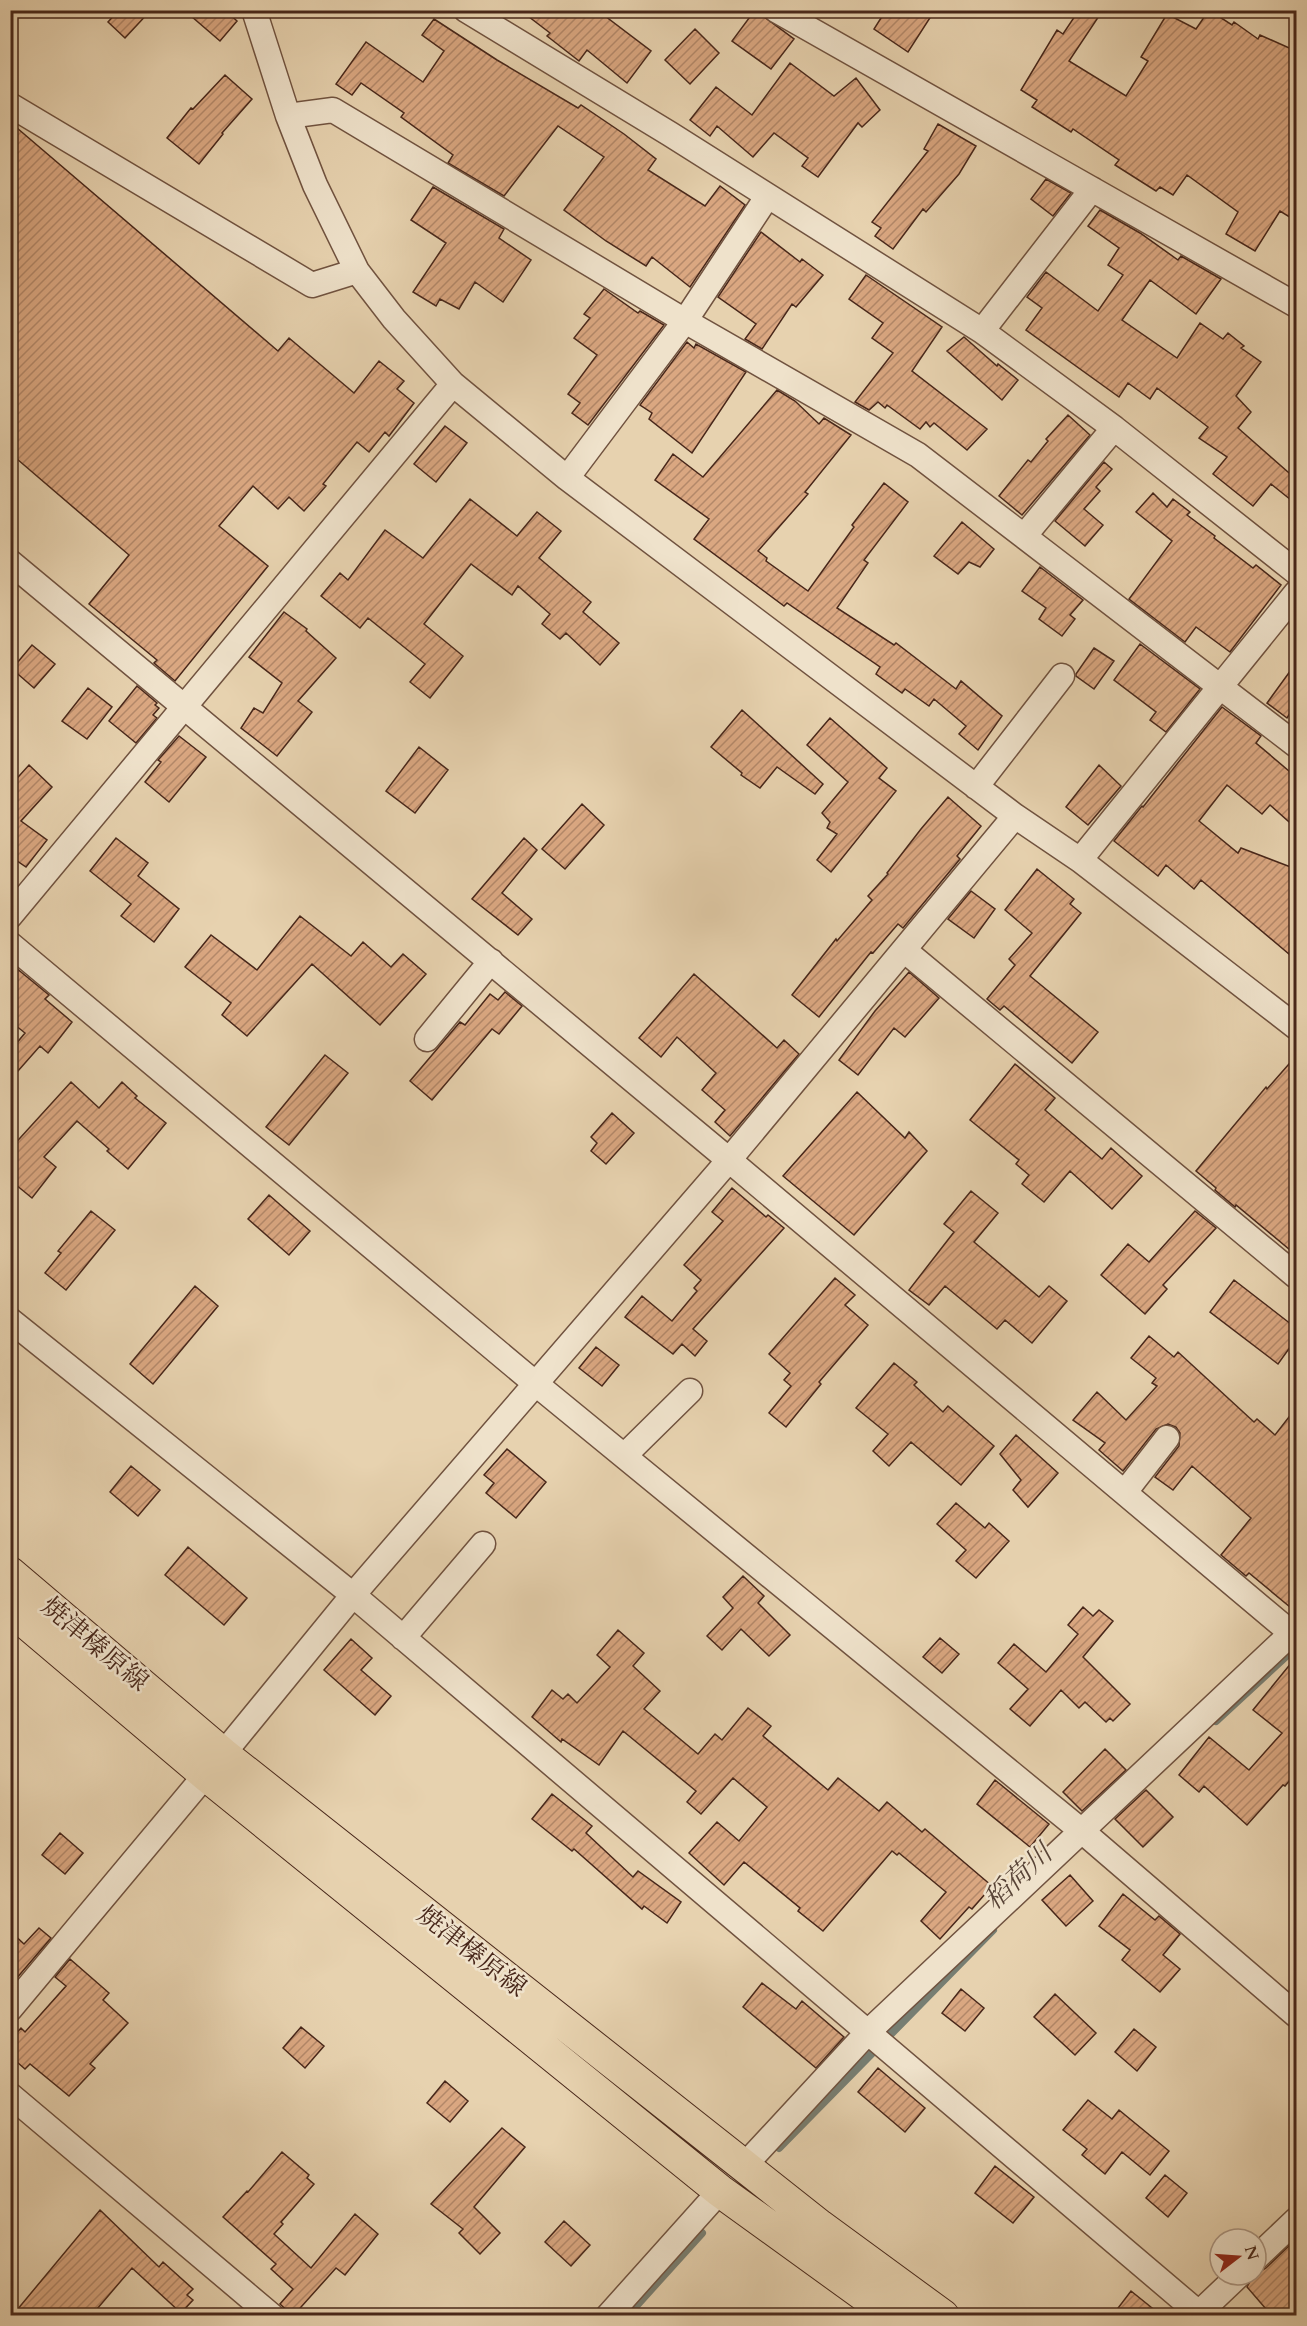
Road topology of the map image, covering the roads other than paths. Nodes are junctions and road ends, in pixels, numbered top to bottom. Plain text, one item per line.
1 (254, 10) edge
2 (466, 10) edge
3 (776, 10) edge
4 (10, 105) edge
5 (288, 116) junction
6 (1092, 189) junction
7 (767, 197) junction
8 (357, 271) junction
9 (1296, 305) edge
10 (685, 321) junction
11 (982, 331) junction
12 (453, 384) junction
13 (1114, 428) junction
14 (567, 478) junction
15 (1025, 535) junction
16 (10, 562) edge
17 (1296, 572) edge
18 (1296, 593) edge
19 (1062, 676) dead end
20 (1220, 686) junction
21 (183, 705) junction
22 (1296, 745) edge
23 (976, 787) junction
24 (1015, 816) junction
25 (1080, 860) junction
26 (10, 916) edge
27 (10, 944) edge
28 (904, 950) junction
29 (491, 961) junction
30 (1296, 1026) edge
31 (427, 1038) dead end
32 (729, 1160) junction
33 (1296, 1276) edge
34 (10, 1320) edge
35 (536, 1384) junction
36 (690, 1391) dead end
37 (1167, 1438) dead end
38 (624, 1456) junction
39 (1125, 1492) junction
40 (483, 1544) dead end
41 (10, 1573) edge
42 (352, 1595) junction
43 (10, 1609) edge
44 (1295, 1633) edge
45 (403, 1638) junction
46 (215, 1764) junction
47 (1082, 1831) junction
48 (10, 2009) edge
49 (1296, 2014) edge
50 (869, 2033) junction
51 (10, 2095) edge
52 (744, 2166) junction
53 (720, 2191) junction
54 (1296, 2220) edge
55 (1268, 2247) edge
56 (1227, 2287) edge
57 (1201, 2314) edge
58 (272, 2316) edge
59 (608, 2316) edge
60 (893, 2316) edge
61 (943, 2316) edge

1 - 5 street
2 - 7 street
3 - 6 street
4 - 8 street
5 - 8 street
5 - 10 street
6 - 9 street
6 - 11 street
7 - 10 street
7 - 11 street
8 - 12 street
10 - 14 street
10 - 15 street
11 - 13 street
12 - 14 street
12 - 21 street
13 - 15 street
13 - 17 street
14 - 23 street
15 - 20 street
16 - 21 street
18 - 20 street
19 - 23 street
20 - 22 street
20 - 25 street
21 - 26 street
21 - 29 street
23 - 24 street
24 - 25 street
24 - 28 street
25 - 30 street
27 - 35 street
28 - 32 street
28 - 33 street
29 - 31 street
29 - 32 street
32 - 35 street
32 - 39 street
34 - 42 street
35 - 38 street
35 - 42 street
36 - 38 street
37 - 39 street
38 - 47 street
39 - 44 street
40 - 45 street
41 - 46 main road, 焼津榛原線
42 - 45 street
42 - 46 street
43 - 46 main road, 焼津榛原線
44 - 47 street
45 - 50 street
46 - 48 street
46 - 52 main road, 焼津榛原線
46 - 53 main road, 焼津榛原線
47 - 49 street
47 - 50 street
50 - 52 street
50 - 57 street
51 - 58 street
52 - 61 main road, 焼津榛原線
53 - 59 street
53 - 60 main road, 焼津榛原線
54 - 55 street
56 - 57 street

